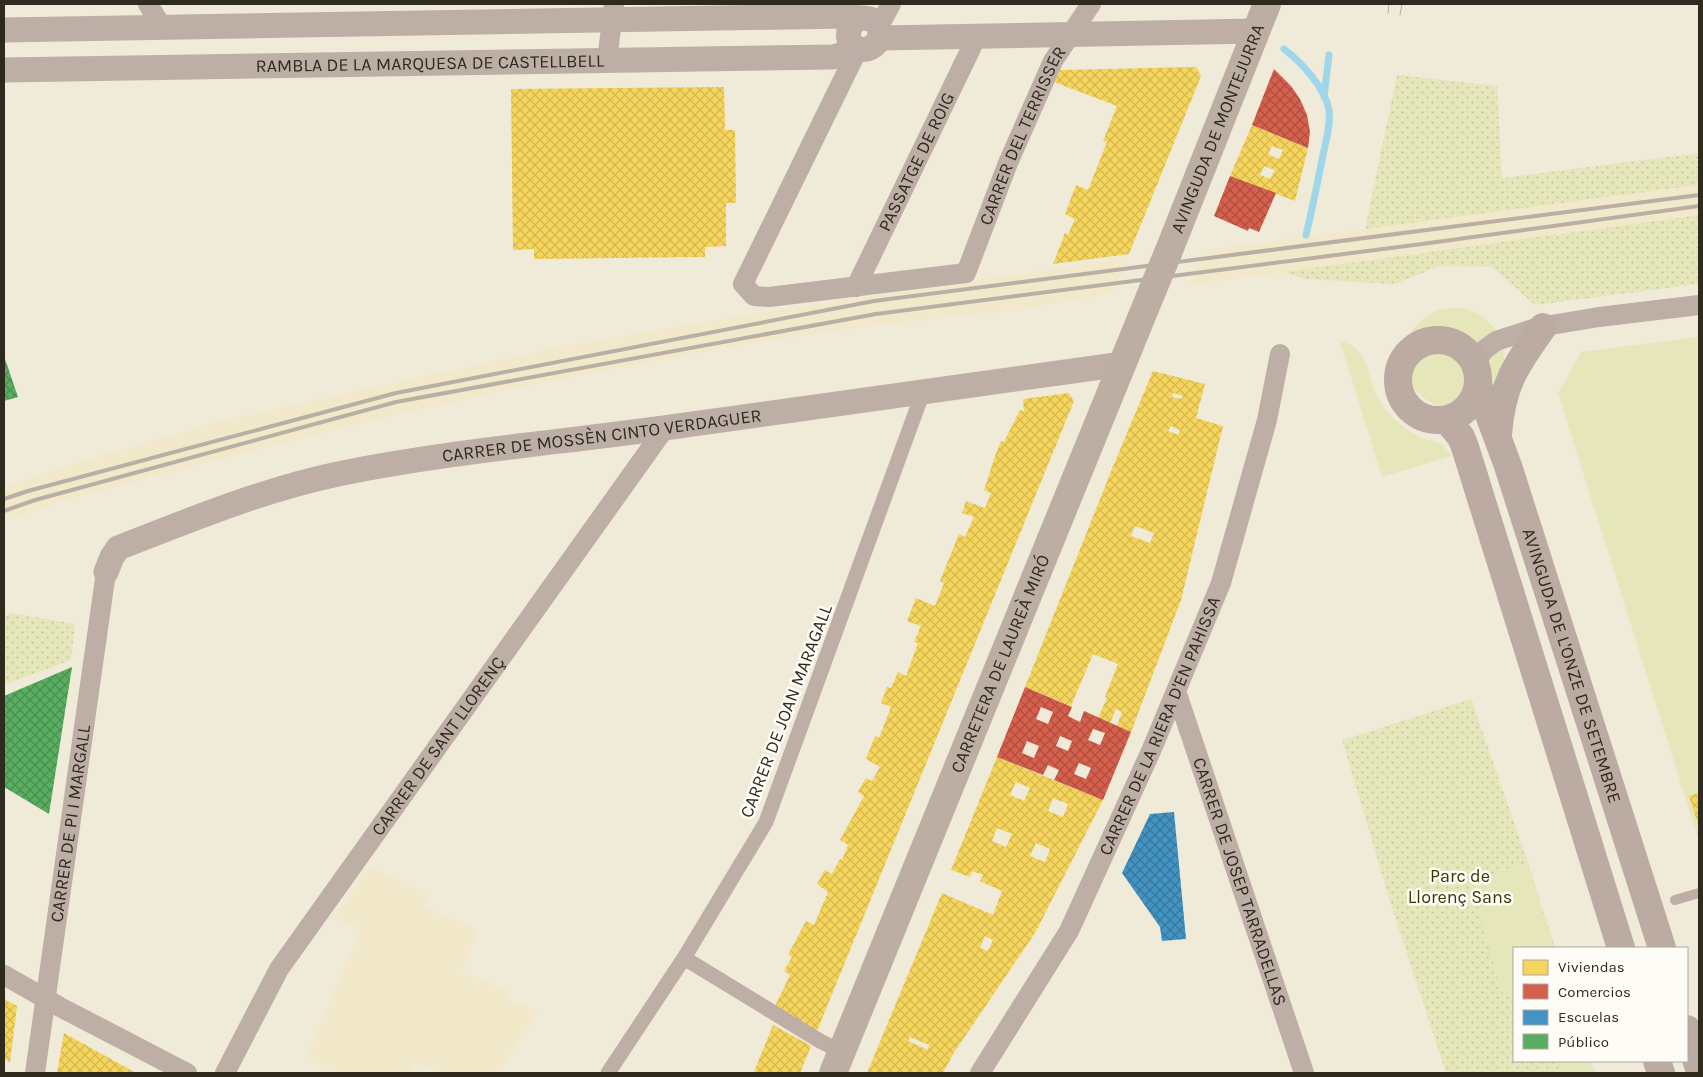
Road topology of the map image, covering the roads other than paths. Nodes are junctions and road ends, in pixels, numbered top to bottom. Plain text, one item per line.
1 (148, 4) edge
2 (891, 4) edge
3 (1091, 4) edge
4 (1267, 4) edge
5 (613, 12) edge
6 (162, 27) junction
7 (871, 28) junction
8 (4, 30) edge
9 (1256, 31) junction
10 (1071, 34) junction
11 (976, 36) junction
12 (855, 47) junction
13 (607, 61) junction
14 (4, 70) edge
15 (1168, 253) joint
16 (856, 287) junction
17 (1699, 305) edge
18 (1542, 327) junction
19 (1280, 354) dead end
20 (1123, 364) junction
21 (1476, 374) junction
22 (924, 392) junction
23 (1447, 420) junction
24 (665, 428) junction
25 (1498, 438) junction
26 (106, 572) joint
27 (1176, 691) junction
28 (1699, 893) edge
29 (1675, 900) dead end
30 (1621, 947) edge
31 (1662, 947) edge
32 (684, 958) junction
33 (4, 975) edge
34 (47, 1000) junction
35 (1688, 1032) edge
36 (831, 1056) edge
37 (1699, 1069) edge
38 (35, 1073) edge
39 (187, 1073) edge
40 (225, 1073) edge
41 (608, 1073) edge
42 (980, 1073) edge
43 (1304, 1073) edge

1 - 6 street
2 - 7 street
3 - 10 street, CARRER DEL TERRISSER
4 - 9 main road, AVINGUDA DE MONTEJURRA
5 - 6 street
5 - 7 street
5 - 13 street
6 - 8 street
7 - 11 street
7 - 12 street
9 - 10 street
9 - 15 main road, AVINGUDA DE MONTEJURRA
10 - 11 street
10 - 16 street, CARRER DEL TERRISSER
11 - 16 street, PASSATGE DE ROIG
12 - 13 street, RAMBLA DE LA MARQUESA DE CASTELLBELL
12 - 16 street
13 - 14 street, RAMBLA DE LA MARQUESA DE CASTELLBELL
15 - 20 main road, CARRETERA DE LAUREÀ MIRÓ, bridge
17 - 18 street
18 - 21 street
18 - 25 main road
19 - 27 street, CARRER DE LA RIERA D'EN PAHISSA
20 - 22 street, CARRER DE MOSSÈN CINTO VERDAGUER
20 - 36 main road, CARRETERA DE LAUREÀ MIRÓ
21 - 23 main road
21 - 23 main road
21 - 25 main road, AVINGUDA DE L'ONZE DE SETEMBRE
22 - 24 street, CARRER DE MOSSÈN CINTO VERDAGUER
22 - 32 street, CARRER DE JOAN MARAGALL
23 - 30 main road, AVINGUDA DE L'ONZE DE SETEMBRE
24 - 26 street, CARRER DE MOSSÈN CINTO VERDAGUER
24 - 40 street, CARRER DE SANT LLORENÇ
25 - 31 main road, AVINGUDA DE L'ONZE DE SETEMBRE
26 - 34 street, CARRER DE PI I MARGALL
27 - 42 street, CARRER DE LA RIERA D'EN PAHISSA
27 - 43 street, CARRER DE JOSEP TARRADELLAS
28 - 29 lane
32 - 36 street
32 - 41 street, CARRER DE JOAN MARAGALL
33 - 34 street
34 - 38 street, CARRER DE PI I MARGALL
34 - 39 street
35 - 37 main road

